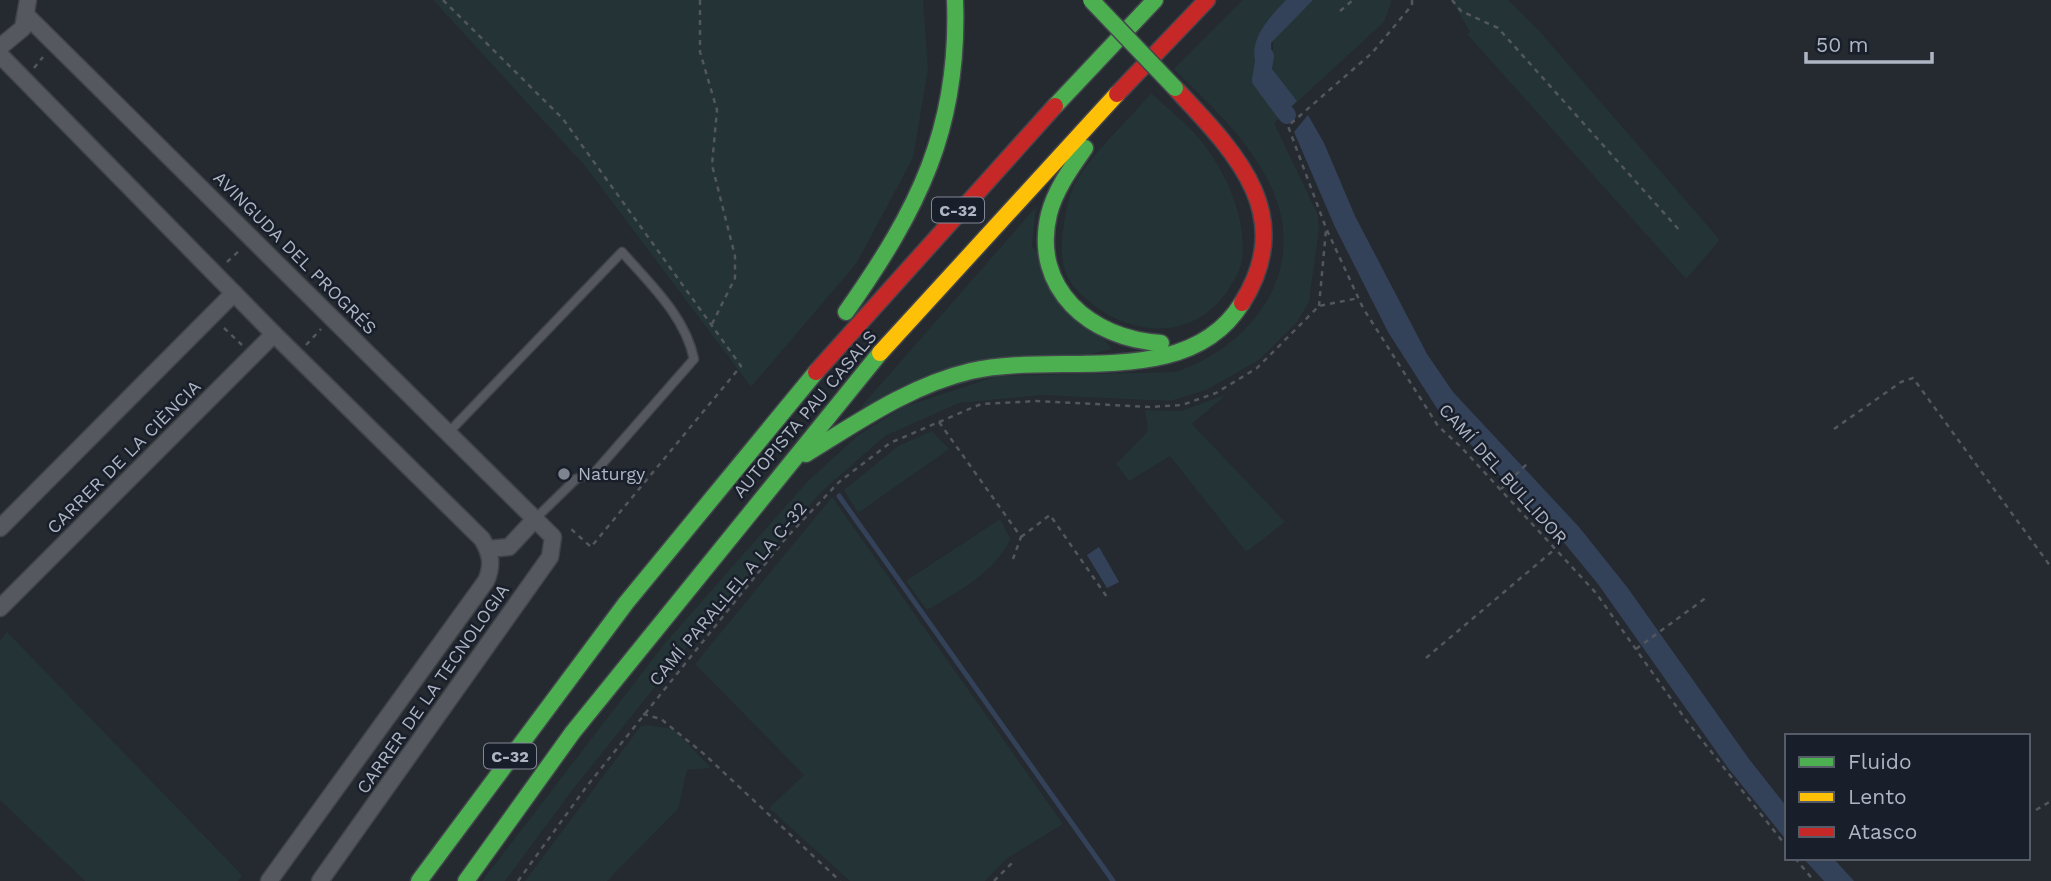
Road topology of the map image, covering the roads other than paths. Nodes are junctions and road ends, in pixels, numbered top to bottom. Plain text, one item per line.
1 (955, 0) edge
2 (1091, 0) edge
3 (1155, 0) edge
4 (1207, 0) edge
5 (28, 8) edge
6 (0, 47) edge
7 (0, 55) edge
8 (1124, 87) junction
9 (234, 293) junction
10 (1230, 320) junction
11 (274, 334) junction
12 (768, 427) junction
13 (449, 432) junction
14 (784, 467) junction
15 (536, 518) junction
16 (0, 528) edge
17 (488, 549) junction
18 (0, 608) edge
19 (269, 881) edge
20 (320, 881) edge
21 (419, 881) edge
22 (466, 881) edge

1 - 12 highway
2 - 10 highway, bridge
3 - 12 highway, AUTOPISTA PAU CASALS / C-32
4 - 8 highway, AUTOPISTA PAU CASALS / C-32
5 - 6 street
5 - 13 street, AVINGUDA DEL PROGRÉS
7 - 9 street
8 - 10 highway
8 - 14 highway, AUTOPISTA PAU CASALS / C-32
9 - 11 street
9 - 16 street
10 - 14 highway
11 - 17 street
11 - 18 street, CARRER DE LA CIÈNCIA
12 - 21 highway, AUTOPISTA PAU CASALS / C-32
13 - 15 street, AVINGUDA DEL PROGRÉS
13 - 15 lane
14 - 22 highway, AUTOPISTA PAU CASALS / C-32
15 - 17 street
15 - 20 street, CARRER DE LA TECNOLOGIA
17 - 19 street, CARRER DE LA TECNOLOGIA

